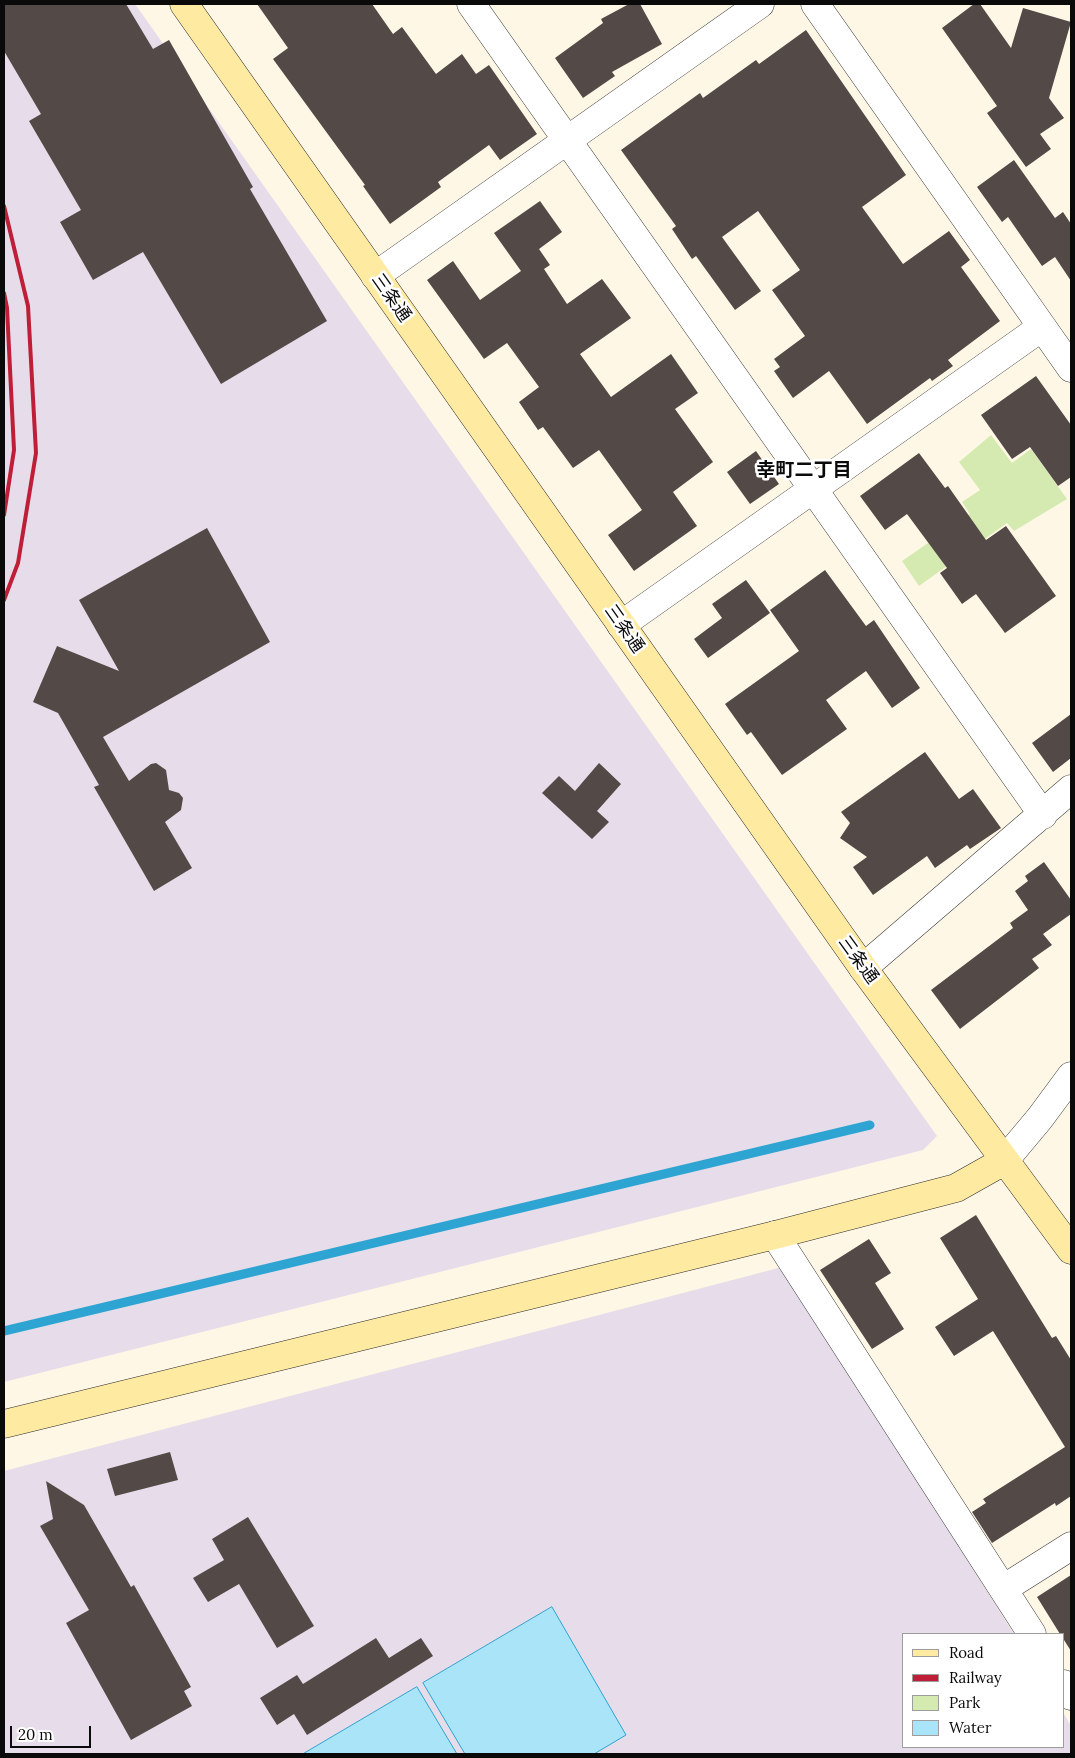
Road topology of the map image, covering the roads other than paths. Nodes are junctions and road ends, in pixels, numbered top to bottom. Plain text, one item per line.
1 (184, 4) edge
2 (471, 4) edge
3 (760, 4) edge
4 (815, 4) edge
5 (567, 140) junction
6 (376, 276) junction
7 (1042, 327) junction
8 (1068, 358) edge
9 (813, 489) junction
10 (622, 625) junction
11 (1071, 789) edge
12 (1043, 815) junction
13 (863, 968) junction
14 (1071, 1076) edge
15 (1004, 1161) junction
16 (775, 1235) junction
17 (1071, 1250) edge
18 (4, 1424) edge
19 (1071, 1546) edge
20 (1004, 1589) junction
21 (1031, 1633) edge

1 - 6 street, 三条通
2 - 5 street
3 - 5 street
4 - 7 street
5 - 6 street
5 - 9 street
6 - 10 street, 三条通
7 - 8 street
7 - 9 street
9 - 10 street
9 - 12 street
10 - 13 street, 三条通
11 - 12 street
12 - 13 street
13 - 15 street, 三条通
14 - 15 street
15 - 16 street
15 - 17 street, 三条通
16 - 18 street
16 - 20 street
19 - 20 street
20 - 21 street

